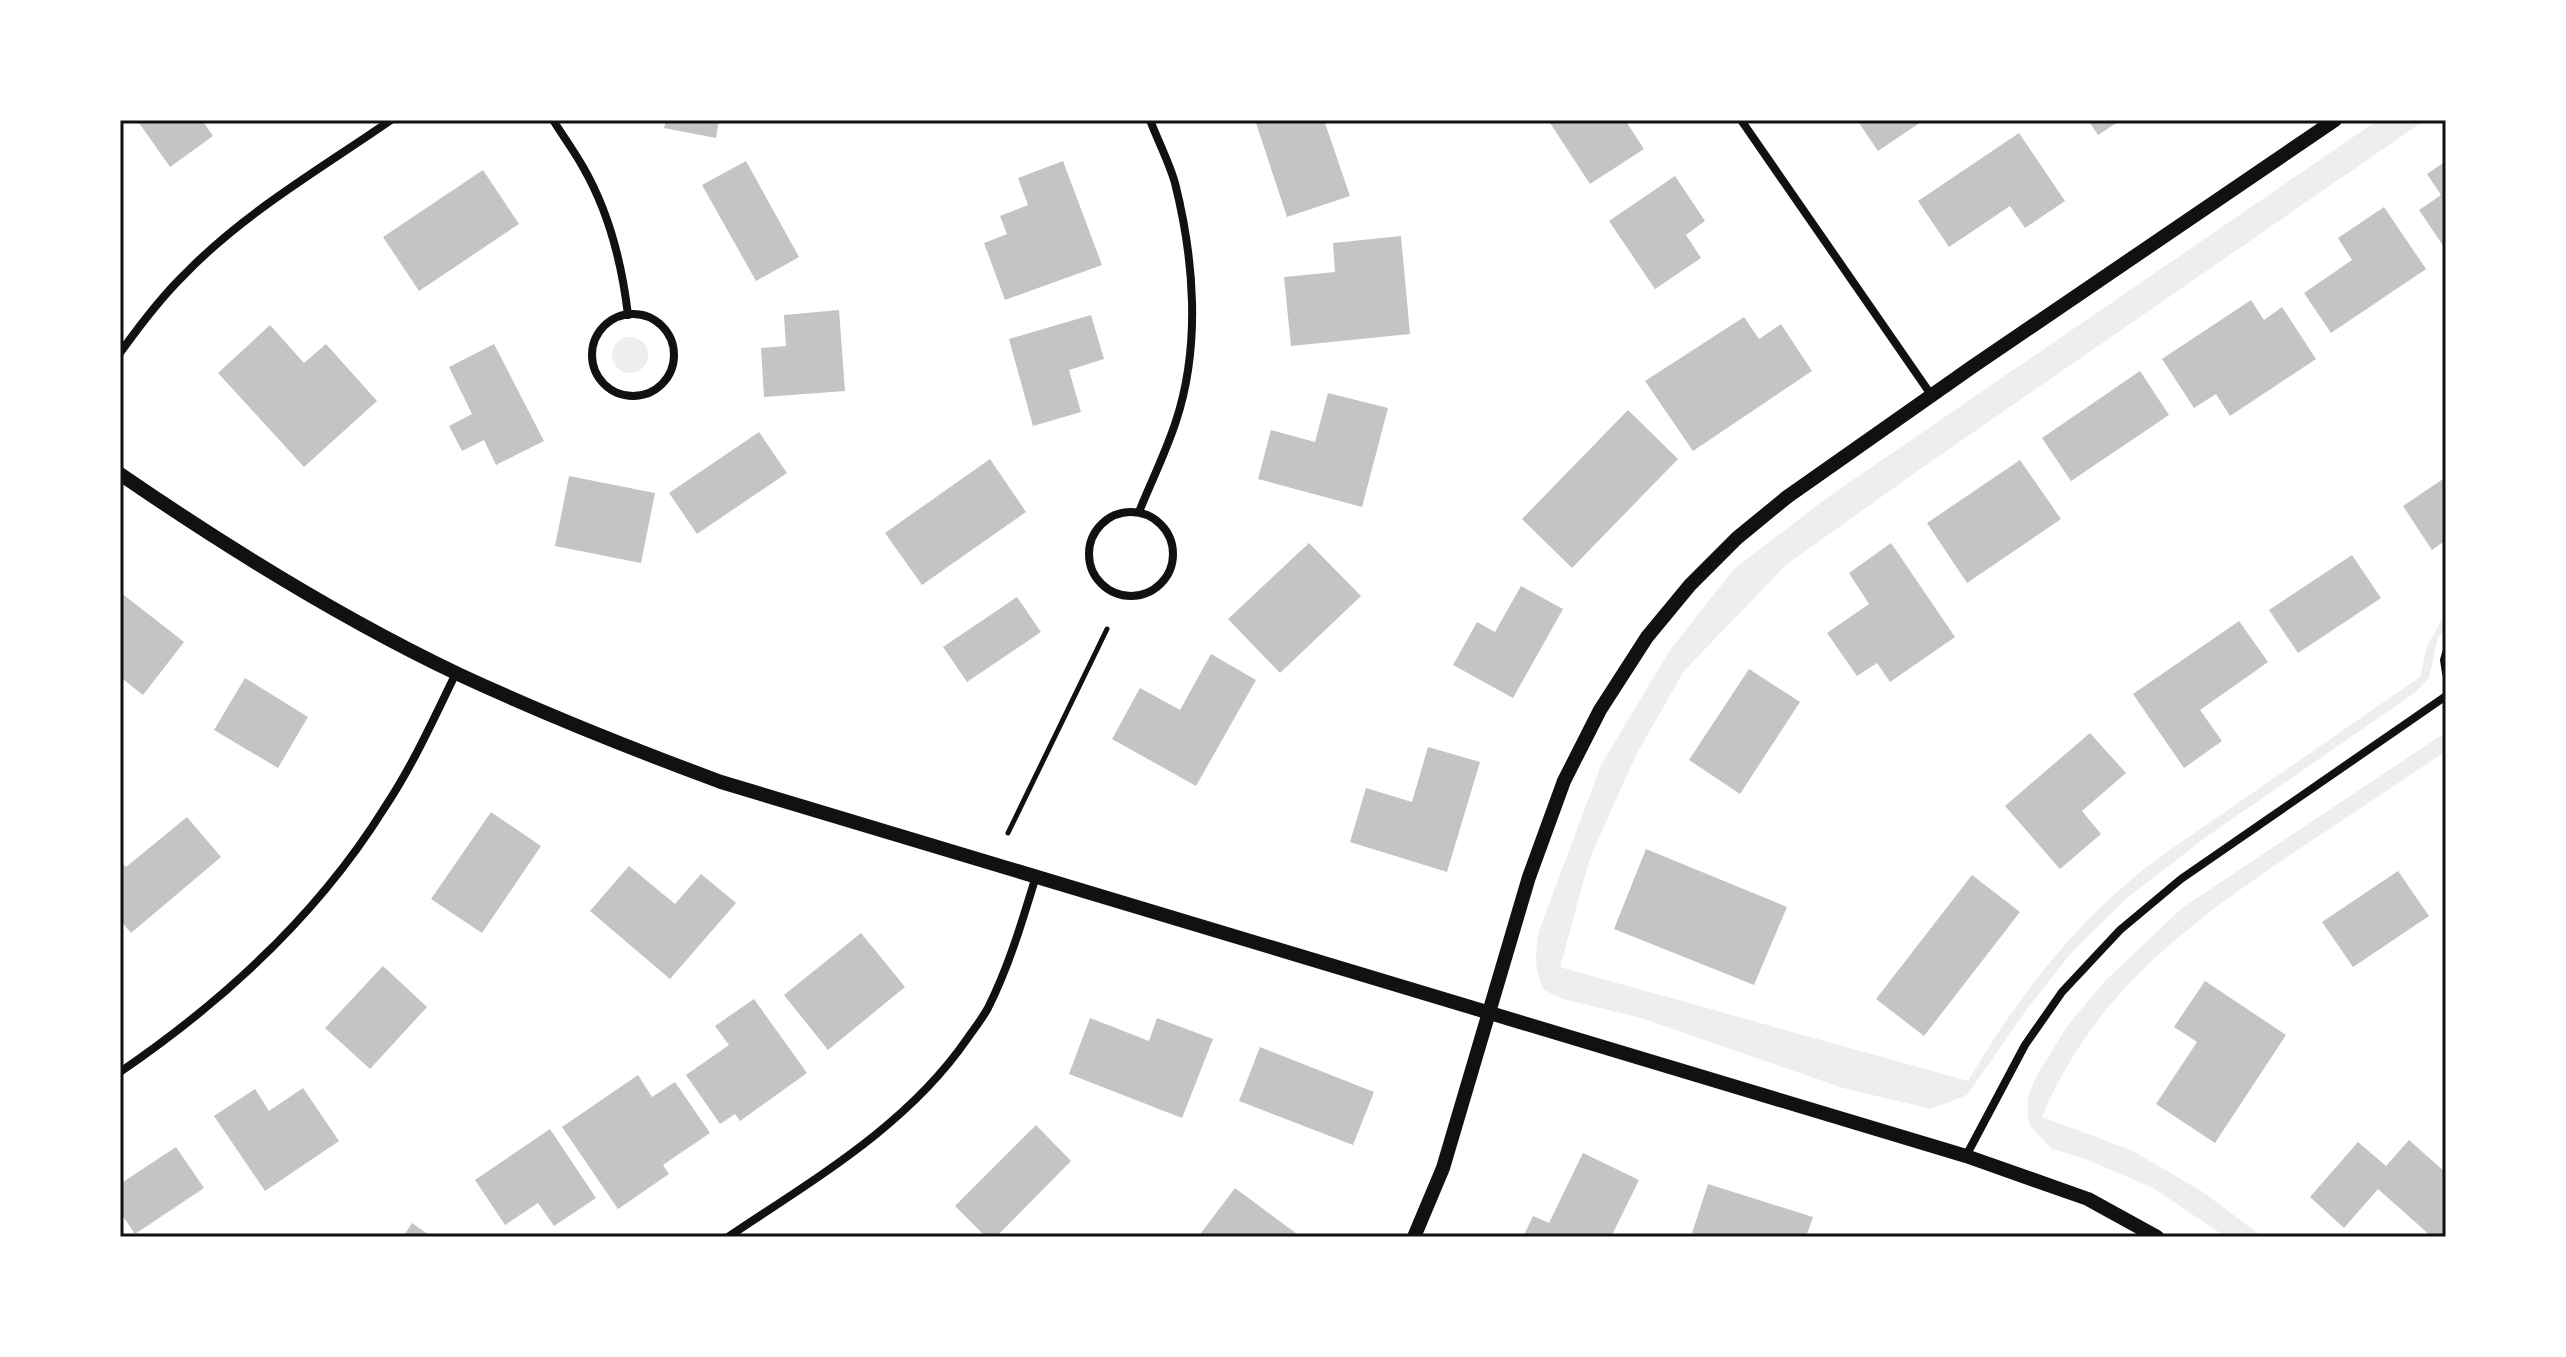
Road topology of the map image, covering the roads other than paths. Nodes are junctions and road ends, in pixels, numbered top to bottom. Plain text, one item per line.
1 (391, 120) edge
2 (553, 120) edge
3 (1150, 120) edge
4 (1741, 120) edge
5 (2330, 122) edge
6 (628, 315) junction
7 (120, 353) edge
8 (1932, 396) junction
9 (120, 474) edge
10 (1139, 512) junction
11 (2446, 653) edge
12 (456, 673) junction
13 (2446, 673) edge
14 (2446, 696) edge
15 (1036, 876) junction
16 (1490, 1014) junction
17 (120, 1072) edge
18 (1966, 1156) junction
19 (728, 1237) edge
20 (1414, 1237) edge
21 (2157, 1237) edge

1 - 7 street
2 - 6 street
3 - 10 street
4 - 8 street
5 - 8 street
6 - 6 street
8 - 16 street
9 - 12 street
10 - 10 street
11 - 13 street
12 - 15 street
12 - 17 street
14 - 18 street
15 - 16 street
15 - 19 street
16 - 18 street
16 - 20 street
18 - 21 street

